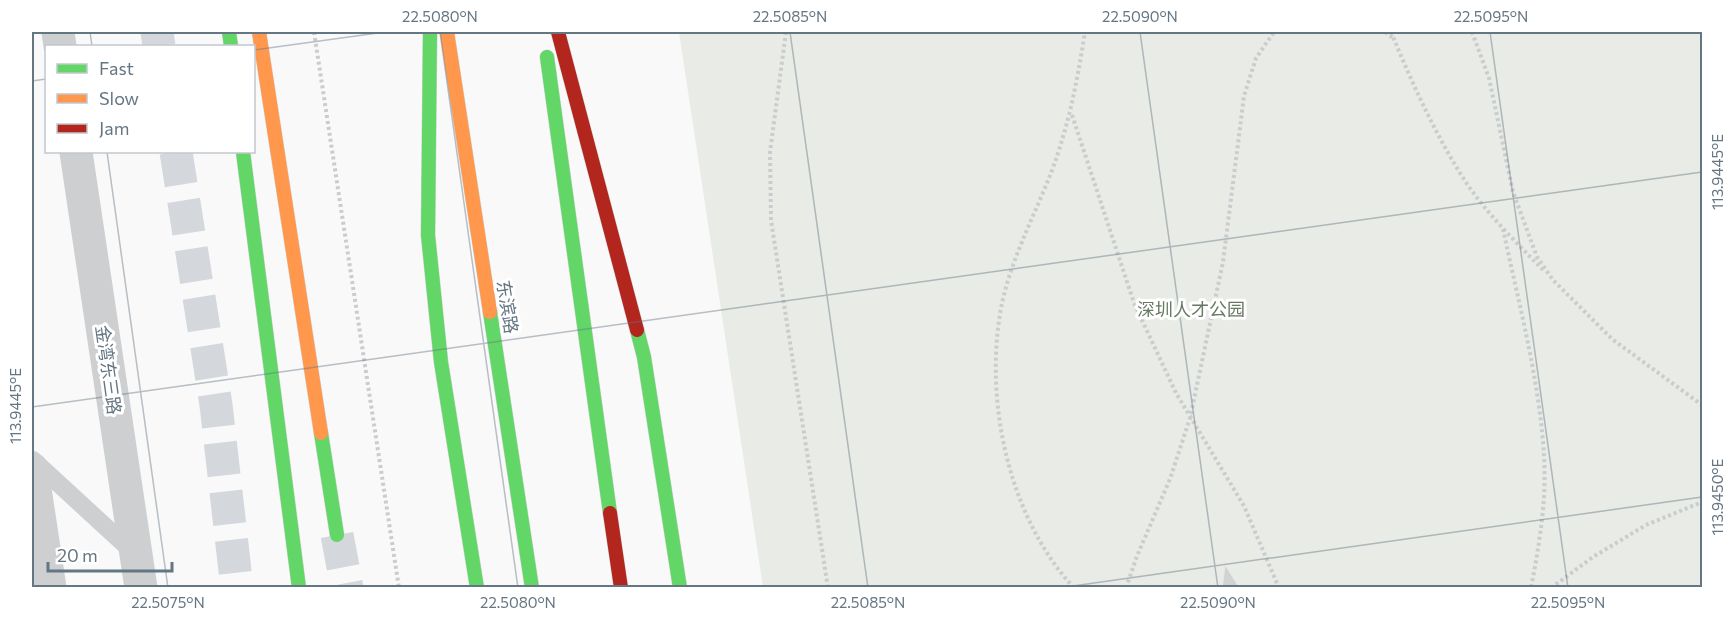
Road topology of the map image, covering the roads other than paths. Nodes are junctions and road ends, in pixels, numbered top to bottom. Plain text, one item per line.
1 (259, 32) edge
2 (430, 32) edge
3 (447, 32) edge
4 (558, 32) edge
5 (545, 43) dead end
6 (76, 153) edge
7 (243, 153) edge
8 (32, 459) edge
9 (32, 470) edge
10 (337, 536) tunnel mouth
11 (136, 555) junction
12 (50, 588) edge
13 (141, 588) edge
14 (299, 588) edge
15 (477, 588) edge
16 (532, 588) edge
17 (621, 588) edge
18 (680, 588) edge

1 - 10 main road
2 - 15 main road
3 - 16 main road, 东滨路
4 - 18 main road
5 - 17 main road
6 - 11 street, 金湾东三路
7 - 14 main road
8 - 11 lane
9 - 12 street
11 - 13 street, 金湾东三路

